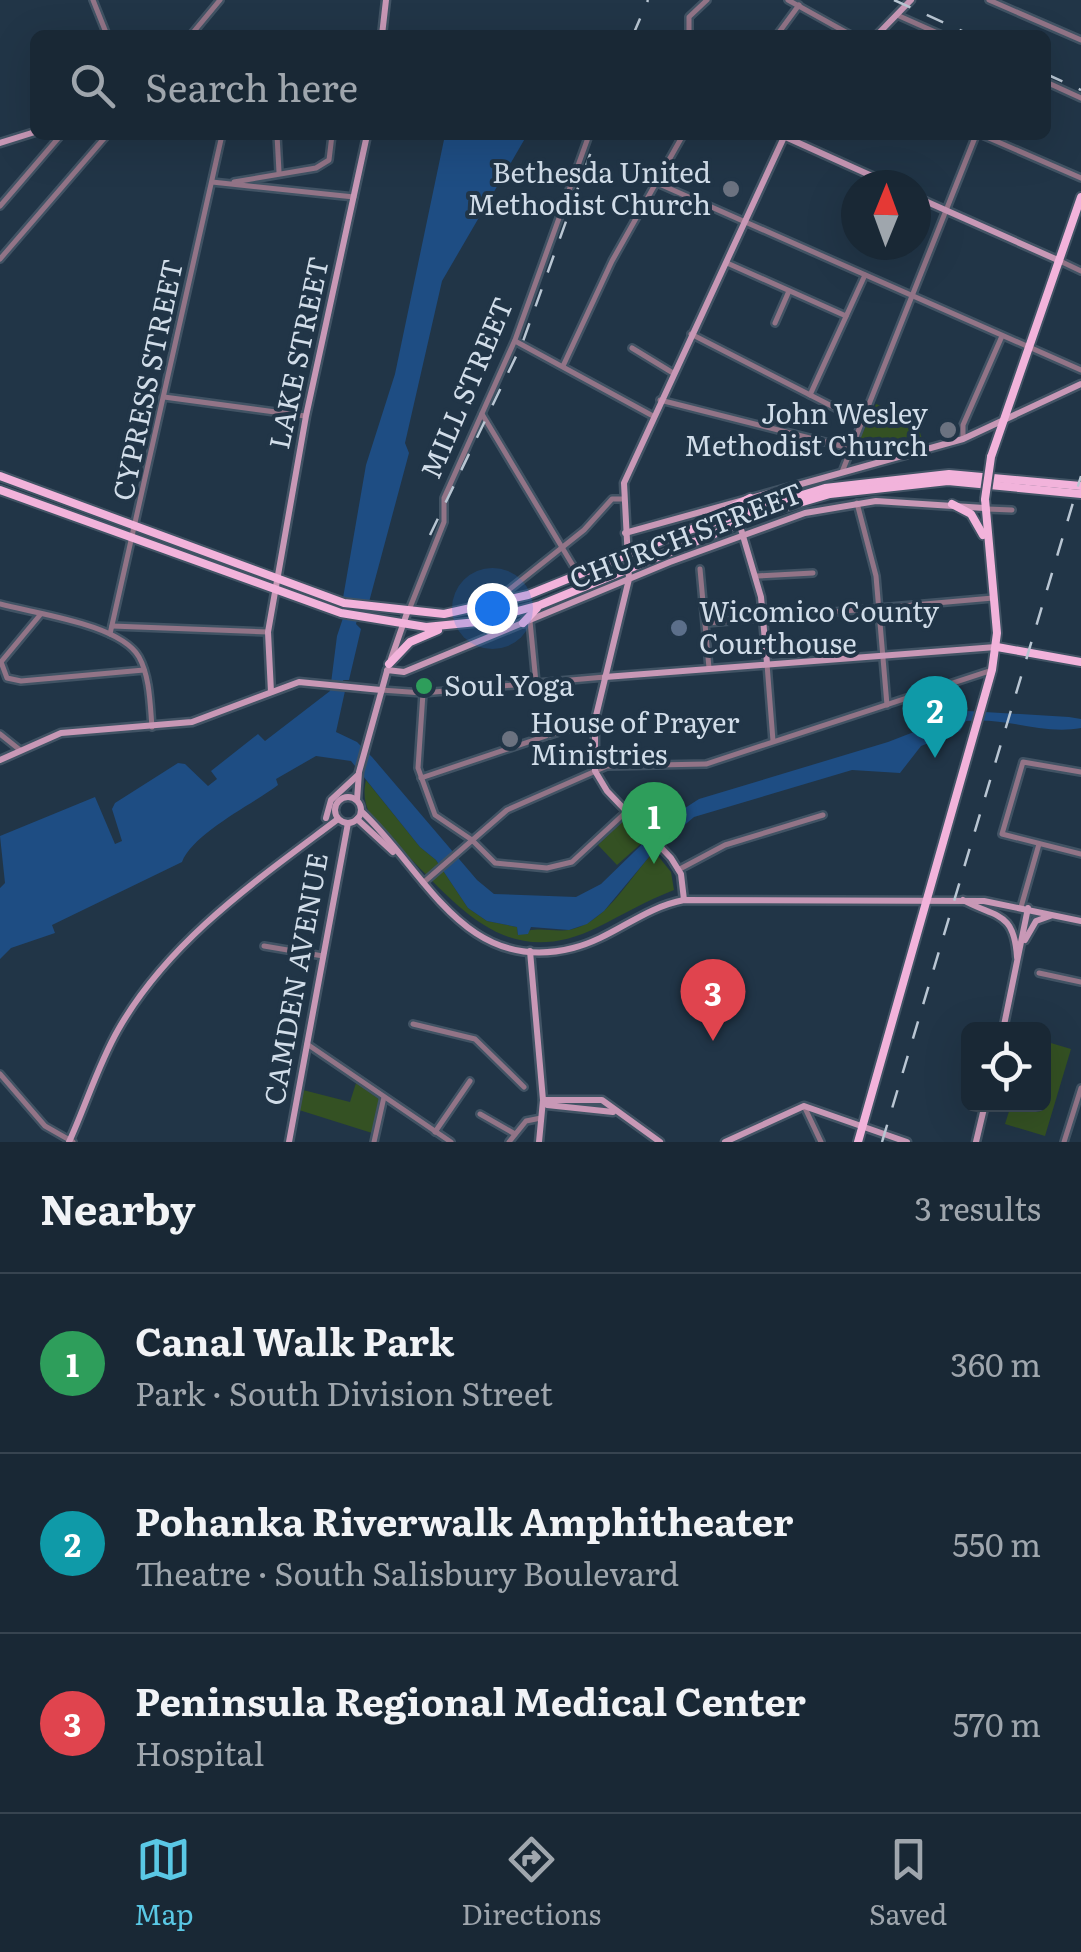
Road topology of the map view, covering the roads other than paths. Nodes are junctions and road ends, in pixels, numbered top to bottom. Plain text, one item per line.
1 (93, 0) edge
2 (220, 0) edge
3 (386, 0) edge
4 (707, 0) edge
5 (788, 0) edge
6 (911, 0) edge
7 (989, 0) edge
8 (1007, 4) edge
9 (799, 5) junction
10 (897, 15) junction
11 (105, 30) edge
12 (196, 30) edge
13 (383, 30) edge
14 (689, 30) edge
15 (781, 30) edge
16 (842, 30) edge
17 (882, 30) edge
18 (931, 30) edge
19 (1081, 40) edge
20 (1051, 84) edge
21 (1081, 98) edge
22 (30, 134) edge
23 (57, 140) edge
24 (103, 140) edge
25 (221, 140) edge
26 (277, 140) edge
27 (332, 140) edge
28 (367, 140) edge
29 (587, 140) edge
30 (681, 140) edge
31 (781, 140) edge
32 (792, 140) edge
33 (977, 140) edge
34 (991, 140) edge
35 (0, 143) edge
36 (859, 170) edge
37 (278, 172) junction
38 (1081, 178) edge
39 (212, 182) junction
40 (656, 183) junction
41 (232, 184) junction
42 (355, 197) junction
43 (1081, 198) edge
44 (931, 203) edge
45 (0, 206) edge
46 (945, 209) junction
47 (743, 220) junction
48 (0, 260) edge
49 (724, 262) junction
50 (1060, 262) junction
51 (1081, 271) edge
52 (866, 275) junction
53 (789, 291) junction
54 (910, 296) junction
55 (846, 316) junction
56 (775, 323) dead end
57 (691, 334) junction
58 (1002, 336) junction
59 (515, 340) junction
60 (632, 348) dead end
61 (1029, 348) junction
62 (563, 366) junction
63 (1081, 370) edge
64 (673, 373) junction
65 (1081, 384) edge
66 (810, 395) junction
67 (164, 397) junction
68 (660, 400) junction
69 (482, 413) junction
70 (306, 416) junction
71 (653, 416) junction
72 (861, 421) junction
73 (1002, 422) junction
74 (963, 439) junction
75 (850, 448) junction
76 (842, 472) junction
77 (0, 476) edge
78 (1081, 486) edge
79 (0, 490) edge
80 (1081, 494) edge
81 (750, 498) junction
82 (624, 500) junction
83 (858, 503) junction
84 (952, 504) junction
85 (984, 504) junction
86 (1012, 510) dead end
87 (735, 514) junction
88 (136, 527) junction
89 (742, 529) junction
90 (686, 532) junction
91 (625, 533) junction
92 (133, 539) junction
93 (985, 541) junction
94 (562, 548) junction
95 (626, 556) junction
96 (628, 568) junction
97 (700, 569) dead end
98 (813, 573) dead end
99 (578, 574) junction
100 (757, 576) junction
101 (629, 579) junction
102 (278, 586) junction
103 (993, 598) junction
104 (0, 604) edge
105 (540, 605) junction
106 (484, 609) junction
107 (879, 609) junction
108 (408, 613) junction
109 (40, 615) junction
110 (763, 618) junction
111 (527, 622) junction
112 (707, 624) junction
113 (403, 625) junction
114 (112, 626) junction
115 (450, 626) junction
116 (268, 632) junction
117 (110, 634) junction
118 (997, 648) junction
119 (882, 655) junction
120 (1081, 662) edge
121 (767, 663) junction
122 (388, 667) junction
123 (710, 668) junction
124 (144, 670) junction
125 (992, 670) junction
126 (604, 678) junction
127 (536, 682) junction
128 (381, 690) junction
129 (271, 692) junction
130 (424, 693) junction
131 (886, 705) junction
132 (595, 720) junction
133 (152, 727) junction
134 (0, 734) edge
135 (772, 741) junction
136 (20, 750) junction
137 (0, 760) edge
138 (595, 771) junction
139 (1081, 772) edge
140 (359, 773) junction
141 (421, 778) junction
142 (340, 799) junction
143 (357, 800) junction
144 (334, 809) junction
145 (626, 812) junction
146 (359, 815) junction
147 (823, 815) dead end
148 (326, 818) junction
149 (338, 820) junction
150 (348, 823) junction
151 (314, 834) junction
152 (472, 840) junction
153 (1038, 844) junction
154 (1081, 854) edge
155 (678, 870) junction
156 (423, 883) junction
157 (928, 899) junction
158 (684, 900) junction
159 (962, 900) junction
160 (1025, 908) junction
161 (1055, 914) junction
162 (1081, 922) edge
163 (264, 946) dead end
164 (1022, 946) junction
165 (530, 951) junction
166 (322, 956) junction
167 (1018, 966) junction
168 (1039, 973) dead end
169 (1081, 982) edge
170 (1005, 1022) edge
171 (413, 1024) dead end
172 (308, 1044) junction
173 (0, 1074) edge
174 (470, 1082) dead end
175 (524, 1086) dead end
176 (1081, 1088) edge
177 (384, 1097) junction
178 (543, 1100) junction
179 (804, 1106) junction
180 (983, 1112) edge
181 (480, 1114) dead end
182 (542, 1118) junction
183 (862, 1127) junction
184 (435, 1132) junction
185 (514, 1134) junction
186 (896, 1140) edge
187 (70, 1142) edge
188 (289, 1142) edge
189 (374, 1142) edge
190 (450, 1142) edge
191 (509, 1142) edge
192 (539, 1142) edge
193 (660, 1142) edge
194 (725, 1142) edge
195 (821, 1142) edge
196 (858, 1142) edge
197 (907, 1142) edge
198 (976, 1142) edge
199 (1064, 1142) edge

1 - 11 street
2 - 12 street
3 - 13 street
4 - 14 street
5 - 9 street
6 - 10 street
7 - 8 street
8 - 19 street
9 - 15 street
9 - 16 street
10 - 17 street
10 - 18 street
20 - 21 street
22 - 35 street
23 - 45 street
24 - 48 street
25 - 39 street, CYPRESS STREET
26 - 37 street
27 - 37 street
28 - 42 street, LAKE STREET
29 - 59 street, MILL STREET
30 - 40 street
31 - 47 street
32 - 36 street
33 - 46 street
34 - 38 street
37 - 41 street
39 - 41 street
39 - 67 street, CYPRESS STREET
40 - 47 street
40 - 62 street
41 - 42 street
42 - 70 street, LAKE STREET
43 - 50 main road
44 - 46 street
46 - 50 street
46 - 54 street
47 - 49 street
47 - 52 street
49 - 53 street
49 - 57 street
50 - 51 street
50 - 61 main road
52 - 54 street
52 - 55 street
53 - 55 street
53 - 56 street
54 - 58 street
54 - 72 street
55 - 66 street
57 - 64 street
57 - 66 street
58 - 61 street
58 - 74 street
59 - 62 street
59 - 69 street, MILL STREET
60 - 64 street
61 - 63 street
61 - 73 main road
62 - 71 street
64 - 68 street
65 - 73 street
66 - 72 street
67 - 70 street
67 - 88 street, CYPRESS STREET
68 - 71 street
68 - 75 street
69 - 94 street
69 - 108 street, MILL STREET
70 - 102 street, LAKE STREET
71 - 82 street
72 - 75 street
73 - 74 street
73 - 85 main road, bridge
74 - 76 street
75 - 76 street
76 - 81 street
77 - 88 main road
78 - 87 main road
79 - 92 main road
80 - 89 main road
81 - 90 main road
81 - 91 street
82 - 91 street
82 - 94 street
83 - 84 street, CHURCH STREET
83 - 89 street, CHURCH STREET
83 - 107 street
84 - 85 street, CHURCH STREET
84 - 93 main road
85 - 86 street, CHURCH STREET
85 - 93 main road
87 - 89 street
87 - 90 main road
88 - 92 street, CYPRESS STREET
88 - 102 main road
89 - 96 main road
89 - 100 street
89 - 101 street, CHURCH STREET
90 - 95 main road
91 - 95 street
92 - 102 main road
92 - 114 street, CYPRESS STREET
93 - 103 main road
94 - 99 street
94 - 106 street
95 - 96 street
95 - 99 main road
96 - 101 street
96 - 105 main road
97 - 112 street
98 - 100 street
99 - 106 main road
100 - 110 street
101 - 111 street, CHURCH STREET
101 - 126 street
102 - 108 main road
102 - 113 main road
102 - 116 street, LAKE STREET
103 - 107 street
103 - 118 main road
104 - 109 street
105 - 111 main road
105 - 115 main road
106 - 108 main road
107 - 110 street
107 - 119 street
108 - 113 street, MILL STREET
109 - 117 street
109 - 124 street
110 - 112 street
110 - 121 street
111 - 122 street, CHURCH STREET
111 - 127 street
112 - 123 street
113 - 115 main road
113 - 122 street, MILL STREET
114 - 116 street
114 - 117 street, CYPRESS STREET
115 - 122 main road
116 - 129 street, LAKE STREET
117 - 124 street
118 - 119 street
118 - 120 main road
118 - 125 main road
119 - 121 street
119 - 131 street
121 - 123 street
121 - 135 street
122 - 128 street, MILL STREET
123 - 126 street
124 - 133 street
125 - 131 street
125 - 157 main road
126 - 127 street
126 - 132 street
127 - 130 street
128 - 129 street
128 - 130 street
128 - 140 street, MILL STREET
129 - 133 street
130 - 141 street
131 - 135 street
132 - 138 street
132 - 141 street
133 - 136 street
134 - 136 street
135 - 138 street
136 - 137 street
138 - 145 street
138 - 152 street
139 - 153 street
140 - 142 street, MILL STREET
140 - 143 street, MILL STREET
140 - 148 street
141 - 152 street
142 - 143 street
142 - 144 street
143 - 146 street
144 - 148 street
144 - 149 street
145 - 152 street
145 - 155 street
146 - 150 street
146 - 156 street
147 - 155 street
148 - 151 street
149 - 150 street
149 - 151 street
150 - 166 street, CAMDEN AVENUE
151 - 187 street
152 - 156 street
153 - 154 street
153 - 160 street
155 - 158 street
156 - 165 street
157 - 158 street
157 - 159 street
157 - 183 main road
158 - 165 street
159 - 160 street
159 - 167 street
160 - 161 street
160 - 164 street
161 - 162 street
161 - 164 street
163 - 166 street
164 - 167 street
165 - 178 street
166 - 172 street, CAMDEN AVENUE
167 - 170 street
168 - 169 street
171 - 175 street
172 - 177 street
172 - 188 street, CAMDEN AVENUE
173 - 187 street
174 - 184 street
176 - 199 street
177 - 184 street
177 - 189 street
178 - 182 street
178 - 193 street
179 - 183 street
179 - 194 street
179 - 195 street
180 - 198 street
181 - 185 street
182 - 185 street
182 - 192 street
183 - 186 street
183 - 196 main road
184 - 190 street
185 - 191 street
186 - 197 street

